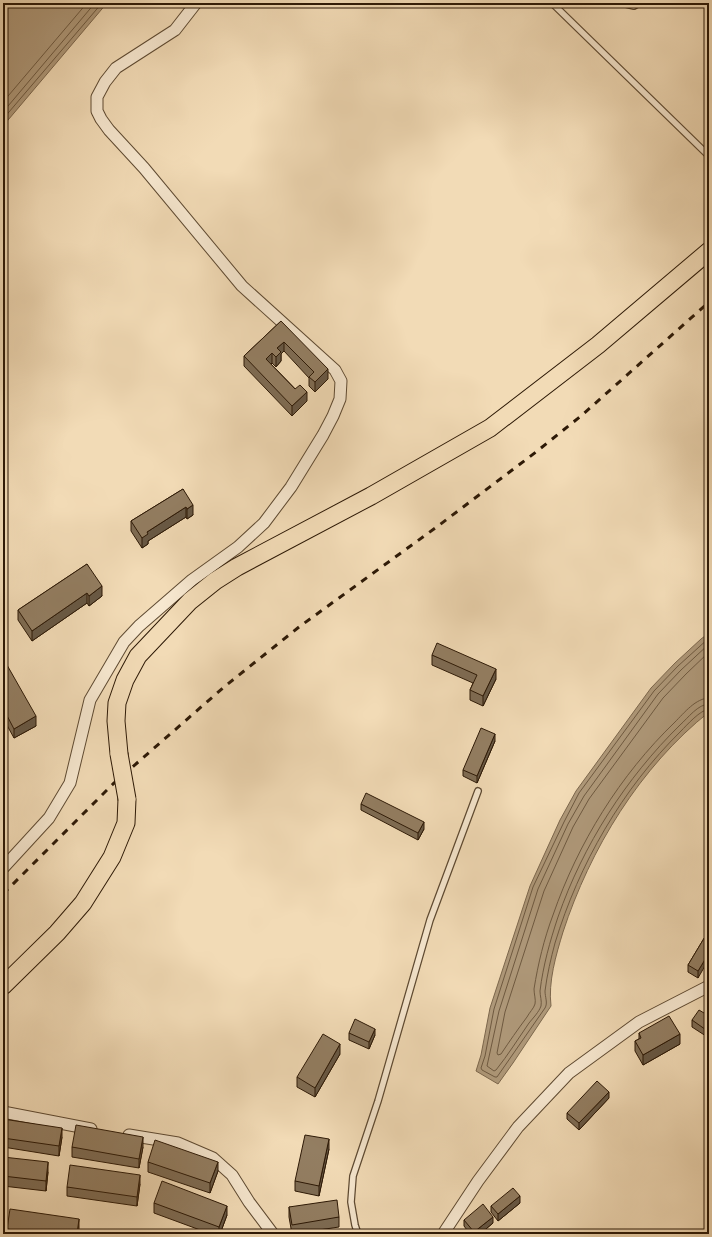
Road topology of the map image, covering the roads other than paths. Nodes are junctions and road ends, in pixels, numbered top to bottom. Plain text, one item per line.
1 (196, 3) edge
2 (552, 3) edge
3 (622, 3) edge
4 (639, 3) edge
5 (709, 156) edge
6 (709, 251) edge
7 (124, 642) junction
8 (138, 656) junction
9 (478, 791) dead end
10 (3, 868) edge
11 (3, 986) edge
12 (709, 986) edge
13 (3, 1112) edge
14 (102, 1131) edge
15 (117, 1133) edge
16 (272, 1234) edge
17 (358, 1234) edge
18 (442, 1234) edge

1 - 7 street
2 - 5 lane
3 - 4 lane
6 - 8 main road
7 - 8 street
7 - 10 street
8 - 11 main road, bridge
9 - 17 lane
12 - 18 street
13 - 14 street
15 - 16 street

